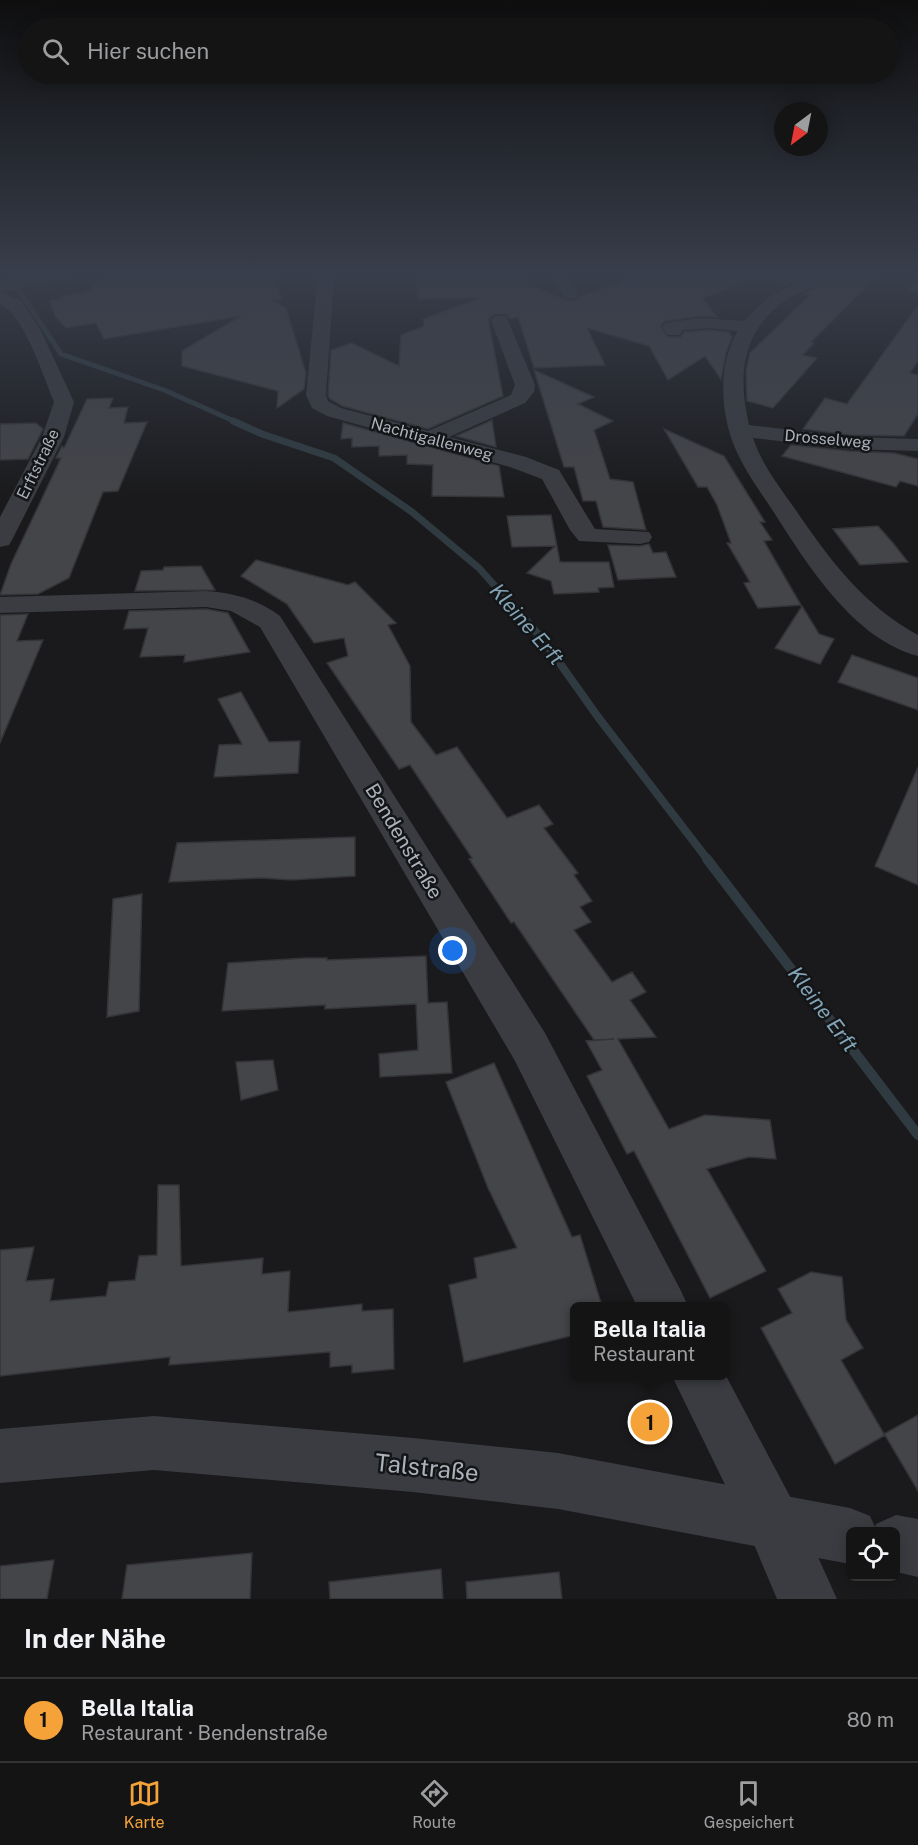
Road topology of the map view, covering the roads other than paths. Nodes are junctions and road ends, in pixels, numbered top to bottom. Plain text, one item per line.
1 (40, 350) edge
2 (320, 350) edge
3 (511, 350) edge
4 (739, 350) edge
5 (739, 430) junction
6 (429, 438) junction
7 (918, 445) edge
8 (640, 537) dead end
9 (0, 540) edge
10 (0, 604) edge
11 (918, 647) edge
12 (661, 1302) edge
13 (700, 1380) edge
14 (0, 1456) edge
15 (773, 1522) junction
16 (846, 1535) edge
17 (900, 1545) edge
18 (918, 1548) edge
19 (807, 1599) edge

1 - 9 street, Erftstraße
2 - 6 street, Nachtigallenweg
3 - 6 street
4 - 5 street
5 - 7 street, Drosselweg
5 - 11 street
6 - 8 street, Nachtigallenweg
10 - 12 street, Bendenstraße
13 - 15 street
14 - 15 street, Talstraße
15 - 16 street, Talstraße
15 - 19 street
17 - 18 street

